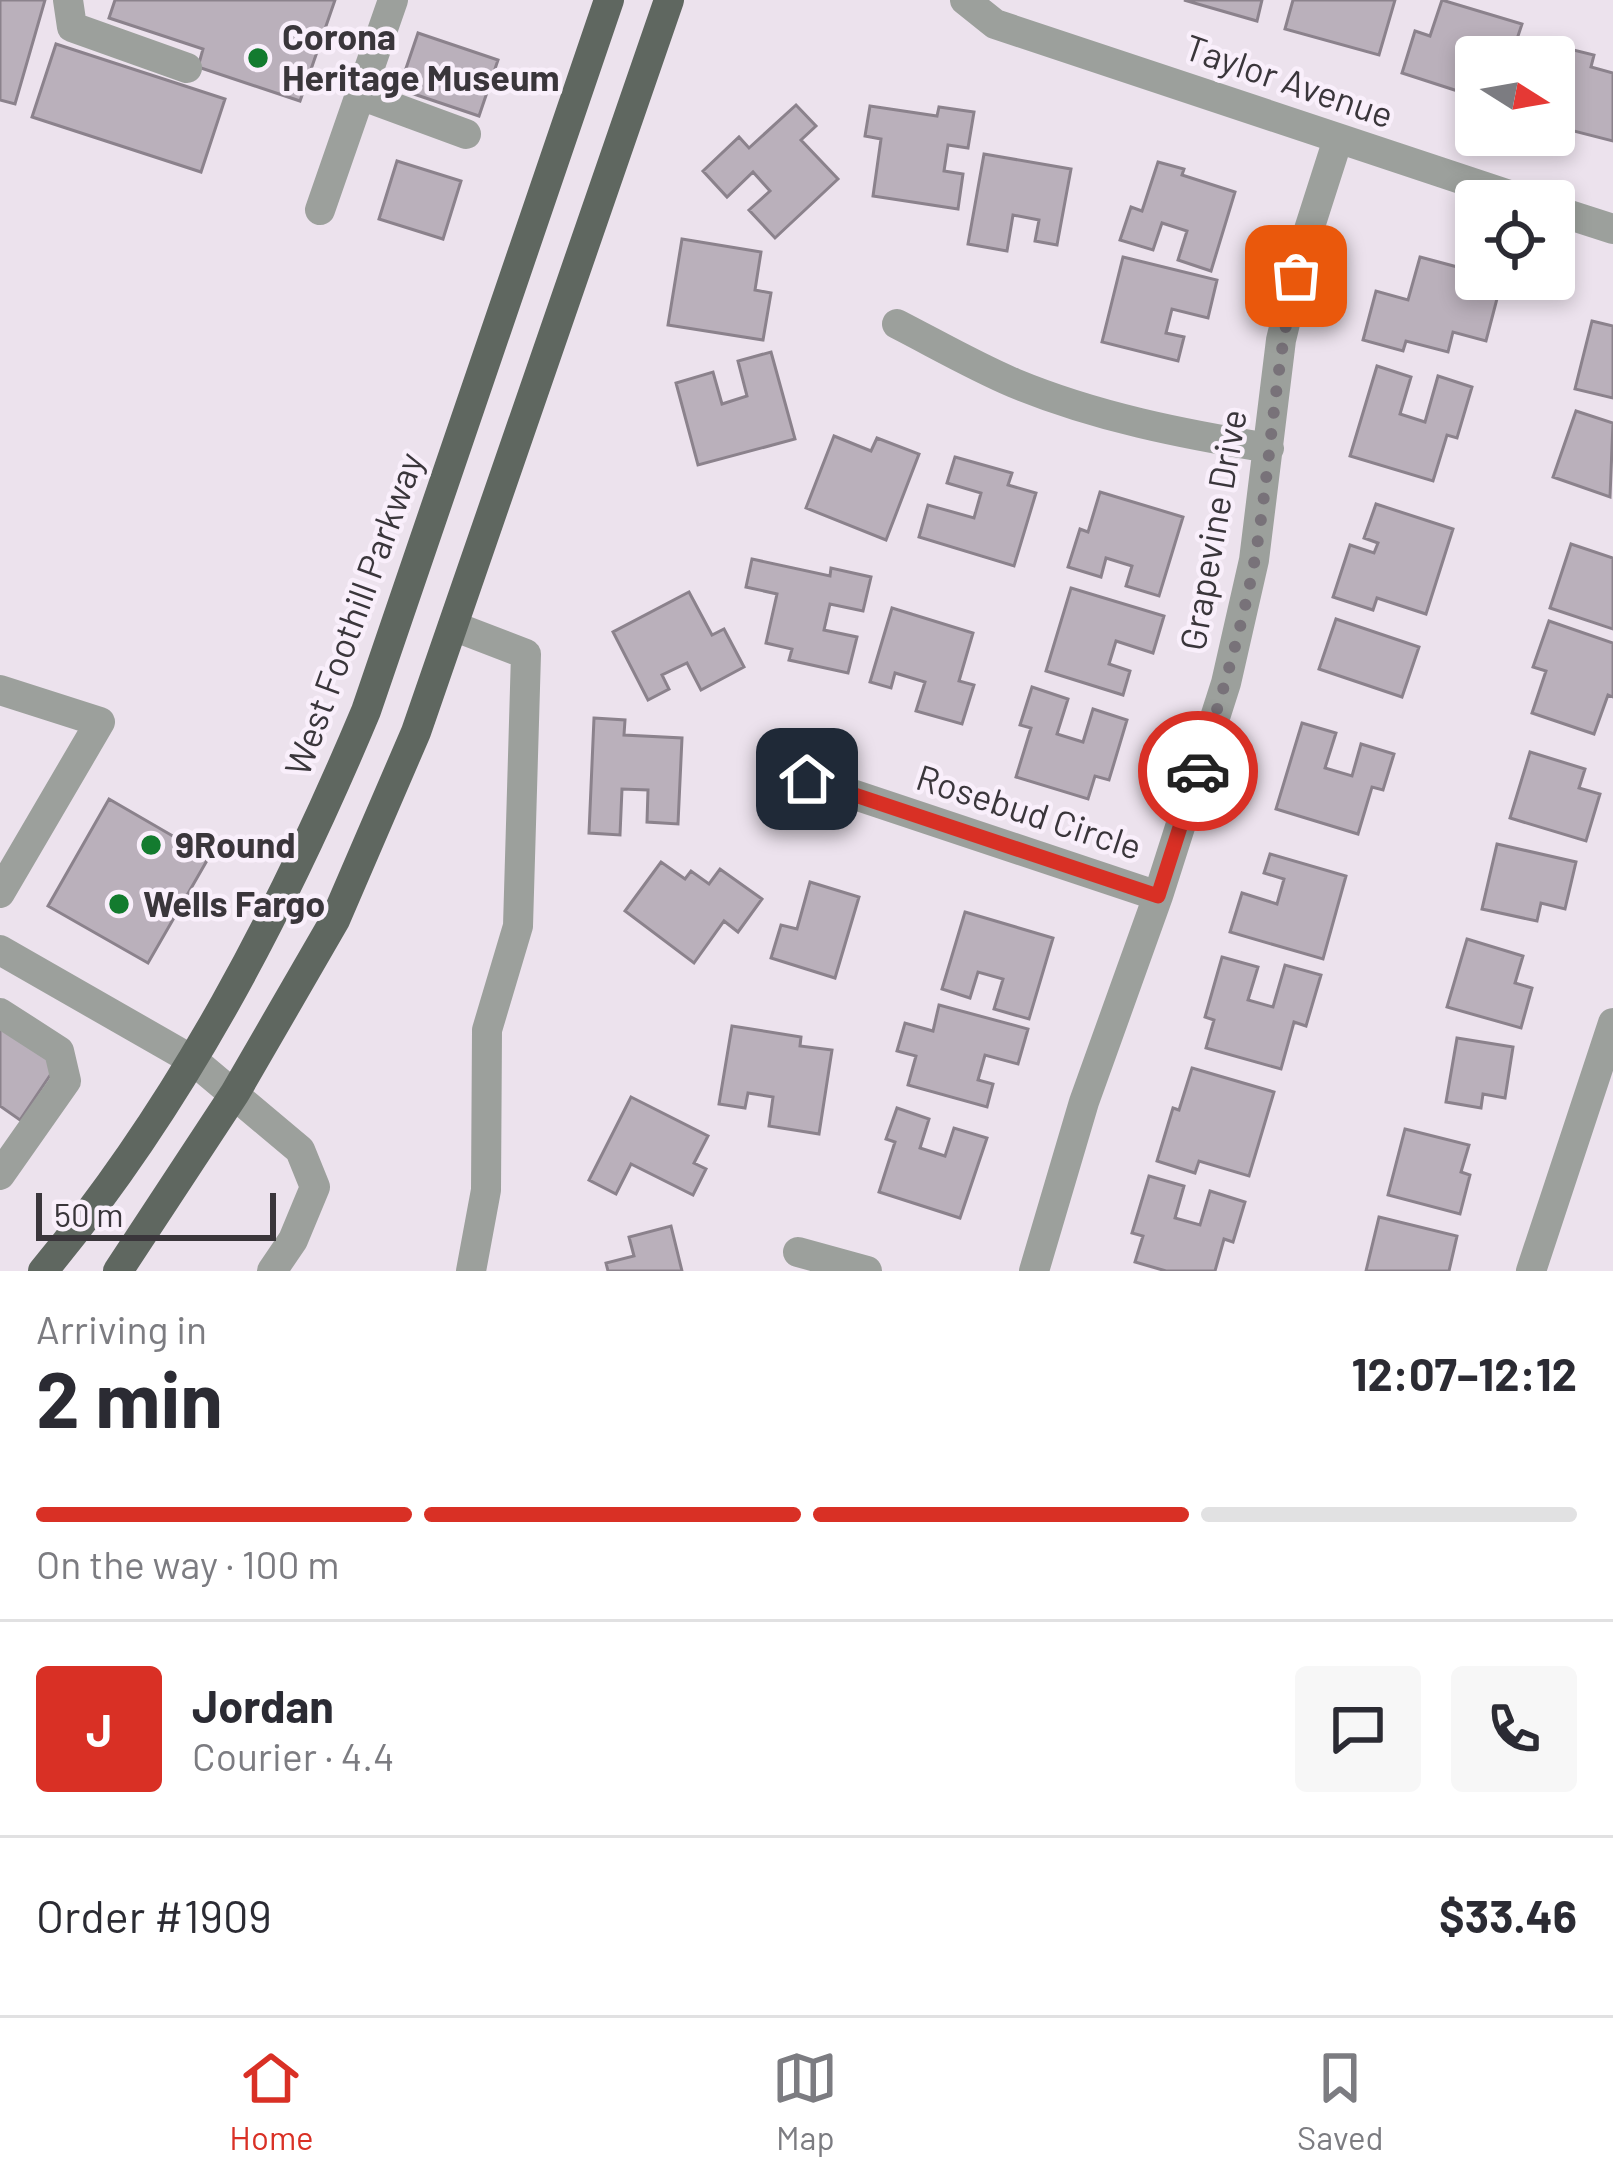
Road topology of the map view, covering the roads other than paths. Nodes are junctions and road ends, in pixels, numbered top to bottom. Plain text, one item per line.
1 (68, 0) edge
2 (393, 0) edge
3 (609, 0) edge
4 (669, 0) edge
5 (965, 0) edge
6 (187, 68) dead end
7 (360, 95) junction
8 (466, 134) dead end
9 (1338, 140) junction
10 (1462, 180) edge
11 (320, 209) dead end
12 (1575, 217) edge
13 (1613, 229) edge
14 (897, 324) dead end
15 (1269, 448) junction
16 (453, 626) junction
17 (0, 690) edge
18 (807, 779) dead end
19 (0, 893) edge
20 (1158, 896) junction
21 (0, 950) edge
22 (0, 1013) edge
23 (1613, 1023) edge
24 (194, 1061) junction
25 (236, 1094) junction
26 (0, 1174) edge
27 (798, 1252) dead end
28 (43, 1271) edge
29 (118, 1271) edge
30 (272, 1271) edge
31 (471, 1271) edge
32 (867, 1271) edge
33 (1034, 1271) edge
34 (1532, 1271) edge

1 - 6 street
2 - 7 street
3 - 24 main road, West Foothill Parkway
4 - 16 main road
5 - 9 street, Taylor Avenue
7 - 8 street
7 - 11 street
9 - 10 street, Taylor Avenue
9 - 15 street, Grapevine Drive
12 - 13 street
14 - 15 street
15 - 20 street, Grapevine Drive
16 - 25 main road
16 - 31 street
17 - 19 street
18 - 20 street, Rosebud Circle
20 - 33 street, Grapevine Drive
21 - 24 street
22 - 26 street
23 - 34 street
24 - 25 street
24 - 28 main road, West Foothill Parkway
25 - 29 main road
25 - 30 street
27 - 32 street

